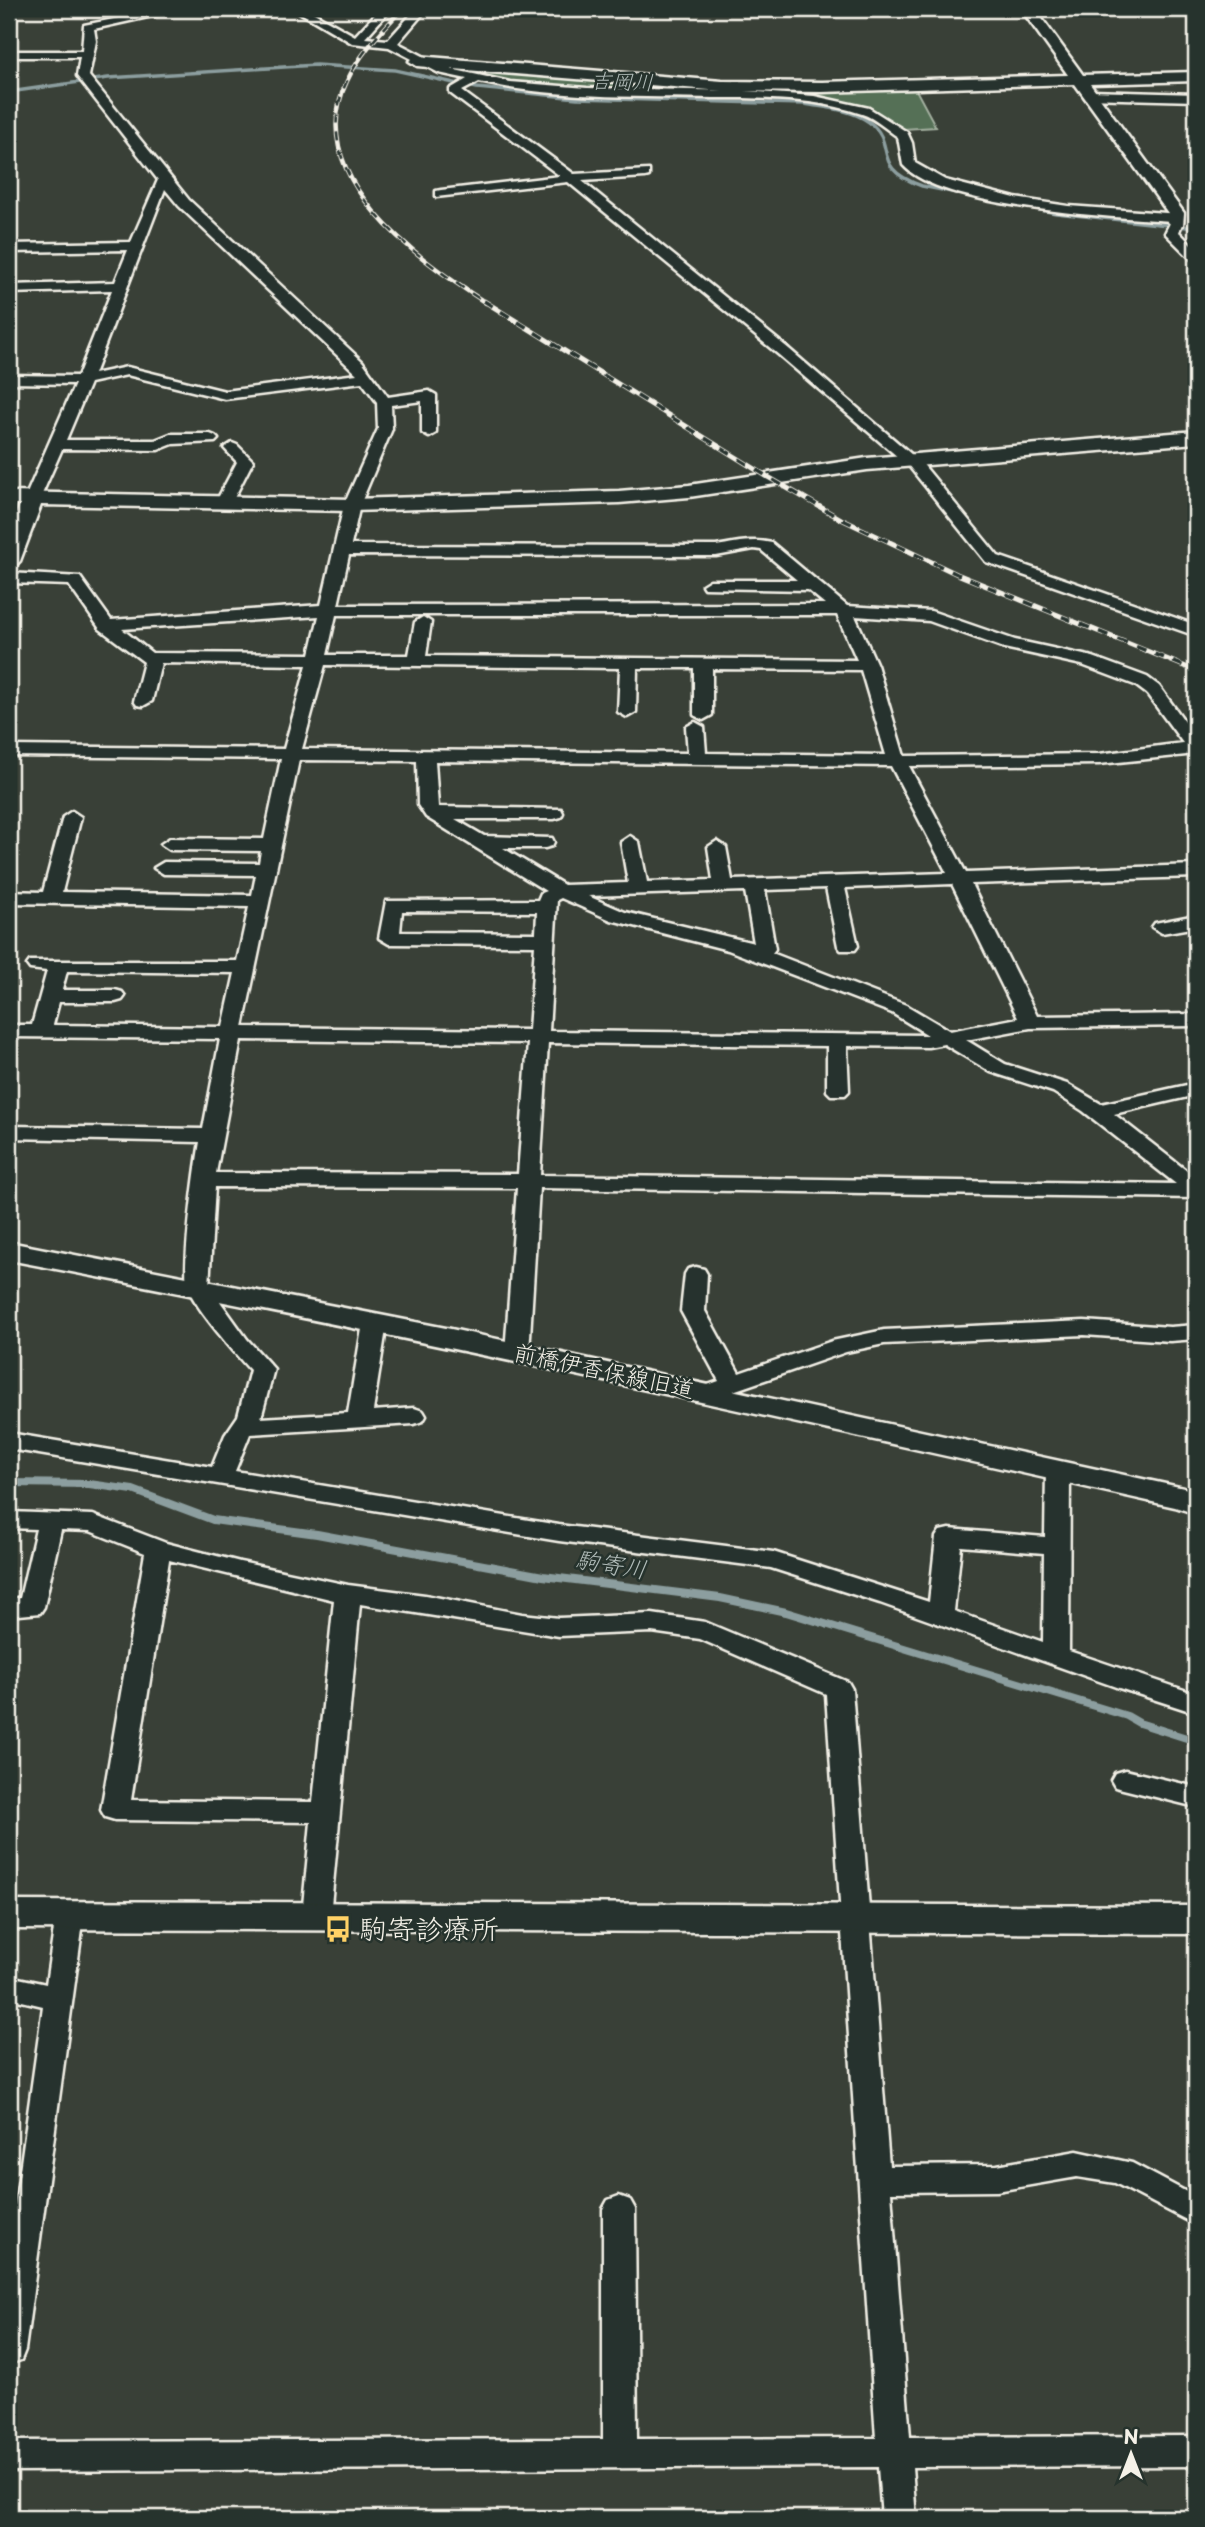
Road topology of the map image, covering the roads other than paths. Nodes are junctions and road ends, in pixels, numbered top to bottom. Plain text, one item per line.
1 (179, 9) edge
2 (299, 9) edge
3 (386, 9) edge
4 (422, 9) edge
5 (1028, 9) edge
6 (356, 41) junction
7 (391, 44) junction
8 (9, 54) edge
9 (86, 54) junction
10 (417, 61) junction
11 (1196, 76) edge
12 (1078, 80) junction
13 (466, 84) junction
14 (1089, 95) junction
15 (1196, 98) edge
16 (645, 173) dead end
17 (571, 178) junction
18 (164, 180) junction
19 (441, 194) dead end
20 (1175, 223) junction
21 (135, 246) junction
22 (9, 248) edge
23 (1196, 256) edge
24 (121, 286) junction
25 (9, 289) edge
26 (366, 377) junction
27 (9, 379) edge
28 (84, 380) junction
29 (384, 402) junction
30 (429, 433) dead end
31 (1196, 438) edge
32 (210, 439) dead end
33 (56, 444) junction
34 (232, 448) dead end
35 (9, 498) edge
36 (33, 498) junction
37 (225, 500) junction
38 (352, 505) junction
39 (342, 550) junction
40 (9, 561) edge
41 (9, 578) edge
42 (710, 585) dead end
43 (814, 585) junction
44 (841, 609) junction
45 (327, 610) junction
46 (423, 622) dead end
47 (106, 625) junction
48 (1196, 631) edge
49 (154, 658) junction
50 (317, 661) junction
51 (416, 662) junction
52 (629, 664) junction
53 (703, 664) junction
54 (868, 665) junction
55 (143, 701) dead end
56 (627, 712) dead end
57 (1195, 748) edge
58 (9, 751) edge
59 (291, 755) junction
60 (426, 755) junction
61 (697, 759) junction
62 (897, 761) junction
63 (433, 813) junction
64 (554, 813) dead end
65 (72, 817) dead end
66 (480, 842) junction
67 (545, 842) dead end
68 (630, 842) dead end
69 (170, 844) dead end
70 (272, 845) junction
71 (716, 847) dead end
72 (164, 868) dead end
73 (266, 869) junction
74 (1196, 871) edge
75 (959, 880) junction
76 (834, 883) junction
77 (754, 885) junction
78 (724, 886) junction
79 (639, 889) junction
80 (9, 897) edge
81 (51, 897) junction
82 (554, 899) junction
83 (260, 901) junction
84 (1196, 921) edge
85 (1162, 927) dead end
86 (545, 939) junction
87 (848, 946) dead end
88 (744, 949) junction
89 (37, 965) dead end
90 (58, 966) junction
91 (246, 967) junction
92 (50, 996) junction
93 (114, 996) dead end
94 (1196, 1020) edge
95 (1030, 1022) junction
96 (9, 1031) edge
97 (41, 1031) junction
98 (232, 1033) junction
99 (539, 1037) junction
100 (949, 1039) junction
101 (837, 1041) junction
102 (1196, 1089) edge
103 (838, 1091) dead end
104 (1098, 1111) junction
105 (9, 1132) edge
106 (212, 1136) junction
107 (204, 1180) junction
108 (530, 1181) junction
109 (1196, 1190) edge
110 (9, 1251) edge
111 (696, 1274) dead end
112 (198, 1286) junction
113 (375, 1323) junction
114 (1196, 1332) edge
115 (517, 1353) junction
116 (720, 1389) junction
117 (414, 1416) dead end
118 (359, 1420) junction
119 (242, 1427) junction
120 (9, 1441) edge
121 (1058, 1471) junction
122 (221, 1475) junction
123 (1196, 1504) edge
124 (9, 1520) edge
125 (50, 1521) junction
126 (1057, 1546) junction
127 (158, 1549) junction
128 (348, 1594) junction
129 (9, 1607) edge
130 (941, 1615) junction
131 (1056, 1657) junction
132 (1196, 1704) edge
133 (1125, 1780) dead end
134 (1196, 1797) edge
135 (327, 1812) junction
136 (9, 1915) edge
137 (70, 1915) junction
138 (316, 1916) junction
139 (854, 1919) junction
140 (1196, 1920) edge
141 (9, 1987) edge
142 (59, 1998) junction
143 (875, 2179) junction
144 (619, 2209) dead end
145 (1196, 2211) edge
146 (9, 2350) edge
147 (1196, 2451) edge
148 (620, 2453) junction
149 (894, 2453) junction
150 (9, 2456) edge
151 (899, 2518) edge

1 - 9 street
2 - 6 street
3 - 6 street
4 - 7 street
5 - 12 street
6 - 7 street
7 - 10 street
8 - 9 street
9 - 18 street
10 - 12 street
10 - 13 street
11 - 12 street
12 - 14 street
13 - 17 street
13 - 20 street
14 - 15 street
14 - 20 street
16 - 17 street
17 - 19 street
17 - 48 street
18 - 21 street
18 - 26 street
20 - 23 street
21 - 22 street
21 - 24 street
24 - 25 street
24 - 28 street
26 - 28 street
26 - 29 street
27 - 28 street
28 - 33 street
29 - 30 street
29 - 38 street
31 - 38 street
32 - 33 street
33 - 36 street
34 - 37 street
35 - 36 street
36 - 37 street
36 - 40 street
37 - 38 street
38 - 39 street
39 - 43 street
39 - 45 street
41 - 47 street
42 - 43 street
43 - 44 street
44 - 45 street
44 - 54 street
44 - 57 street
45 - 47 street
45 - 50 street
46 - 51 street
47 - 49 street
49 - 50 street
49 - 55 street
50 - 51 street
50 - 59 street
51 - 52 street
52 - 53 street
52 - 56 street
53 - 54 street
53 - 61 street
54 - 62 street
57 - 62 street
58 - 59 street
59 - 60 street
59 - 70 street
60 - 61 street
60 - 63 street
61 - 62 street
62 - 75 street
63 - 64 street
63 - 66 street
65 - 81 street
66 - 67 street
66 - 82 street
68 - 79 street
69 - 70 street
70 - 73 street
71 - 78 street
72 - 73 street
73 - 83 street
74 - 75 street
75 - 76 street
75 - 95 street
76 - 77 street
76 - 87 street
77 - 78 street
77 - 88 street
78 - 79 street
79 - 82 street
80 - 81 street
81 - 83 street
82 - 86 street
82 - 86 street
82 - 88 street
83 - 91 street
84 - 85 street
86 - 99 street
88 - 100 street
89 - 90 street
90 - 91 street
90 - 92 street
91 - 98 street
92 - 93 street
92 - 97 street
94 - 95 street
95 - 100 street
96 - 97 street
97 - 98 street
98 - 99 street
98 - 106 street
99 - 101 street
99 - 108 street
100 - 101 street
100 - 104 street
101 - 103 street
102 - 104 street
104 - 109 street
105 - 106 street
106 - 107 street
107 - 108 street
107 - 112 street
108 - 109 street
108 - 115 street
110 - 112 street, 前橋伊香保線旧道
111 - 116 street
112 - 113 street, 前橋伊香保線旧道
112 - 119 street
113 - 115 street, 前橋伊香保線旧道
113 - 118 street
114 - 116 street
115 - 116 street, 前橋伊香保線旧道
116 - 121 street, 前橋伊香保線旧道
117 - 118 street
118 - 119 street
119 - 122 street
120 - 122 street
121 - 123 street, 前橋伊香保線旧道
121 - 126 street
122 - 130 street
124 - 125 street
125 - 127 street
125 - 129 street
126 - 130 street
126 - 131 street
127 - 128 street
127 - 135 street
128 - 135 street
128 - 139 street
130 - 131 street
131 - 132 street
133 - 134 street
135 - 138 street
136 - 137 street
137 - 138 street
137 - 142 street
138 - 139 street
139 - 140 street
139 - 143 street
141 - 142 street
142 - 146 street
143 - 145 street
143 - 149 street
144 - 148 street
147 - 149 street
148 - 149 street
148 - 150 street
149 - 151 street

